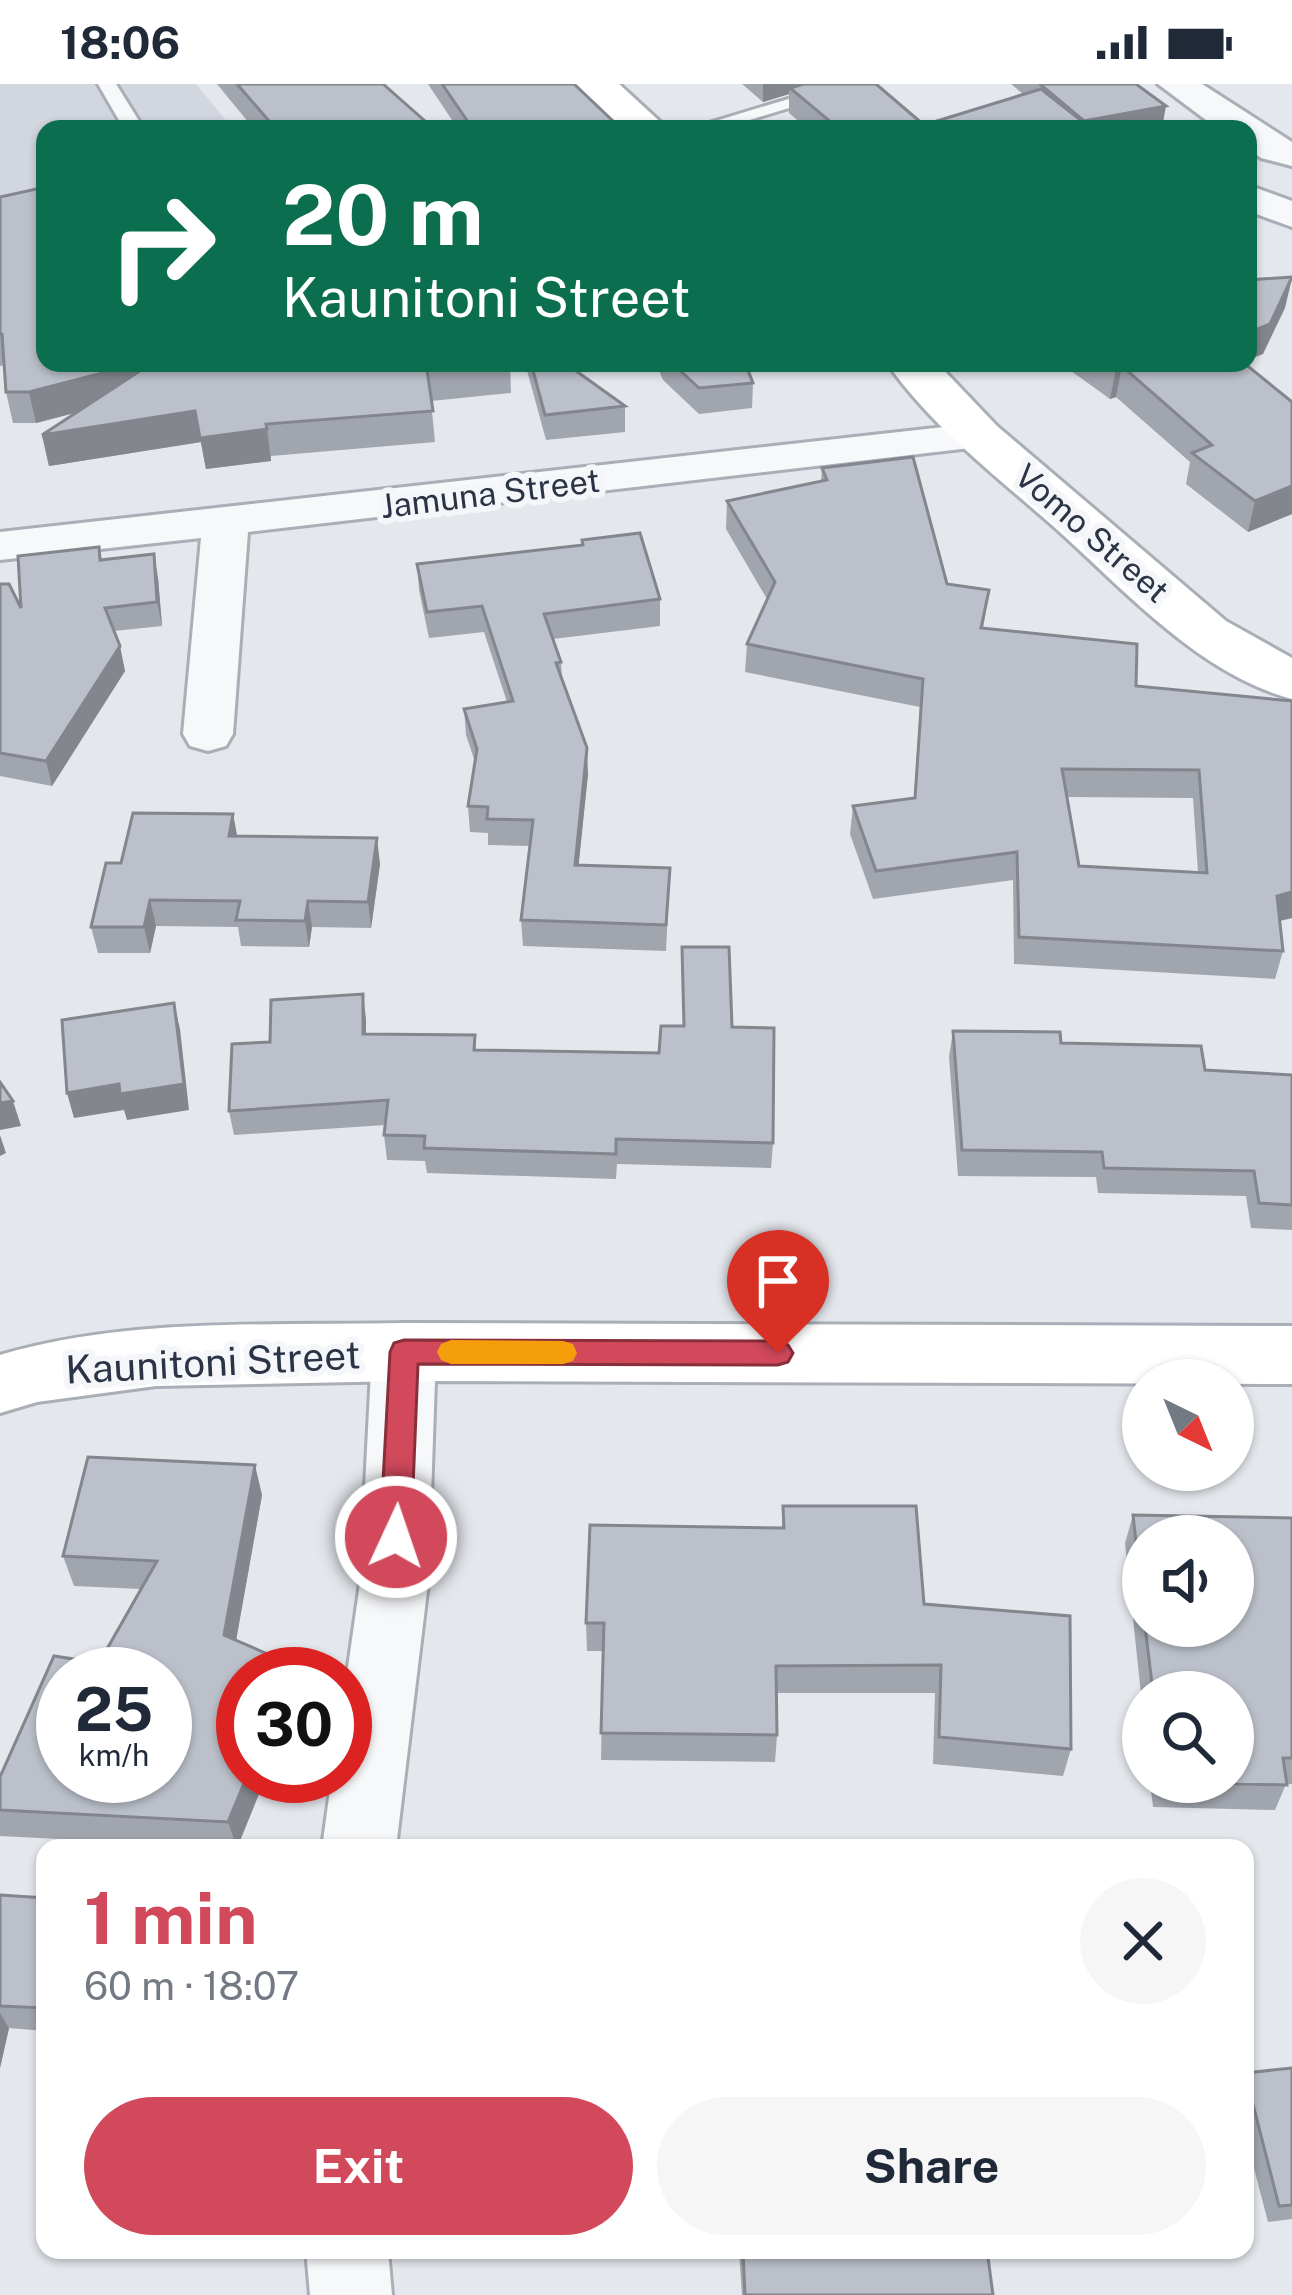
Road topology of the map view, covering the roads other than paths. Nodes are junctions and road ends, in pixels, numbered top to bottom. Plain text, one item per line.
1 (106, 84) edge
2 (594, 84) edge
3 (859, 84) edge
4 (1177, 84) edge
5 (128, 120) edge
6 (636, 120) edge
7 (731, 120) edge
8 (1230, 120) edge
9 (1257, 201) edge
10 (1292, 215) edge
11 (920, 372) edge
12 (980, 436) junction
13 (225, 523) junction
14 (0, 546) edge
15 (1292, 681) edge
16 (208, 734) dead end
17 (404, 1352) junction
18 (1292, 1355) edge
19 (0, 1384) edge
20 (360, 1839) edge
21 (348, 2259) edge
22 (351, 2295) edge

1 - 5 lane
2 - 6 street
3 - 7 lane
4 - 8 street
9 - 10 street
11 - 12 street, Vomo Street
12 - 13 street, Jamuna Street
12 - 15 street, Vomo Street
13 - 14 street, Jamuna Street
13 - 16 street
17 - 18 street, Kaunitoni Street
17 - 19 street, Kaunitoni Street
17 - 20 street
21 - 22 street

